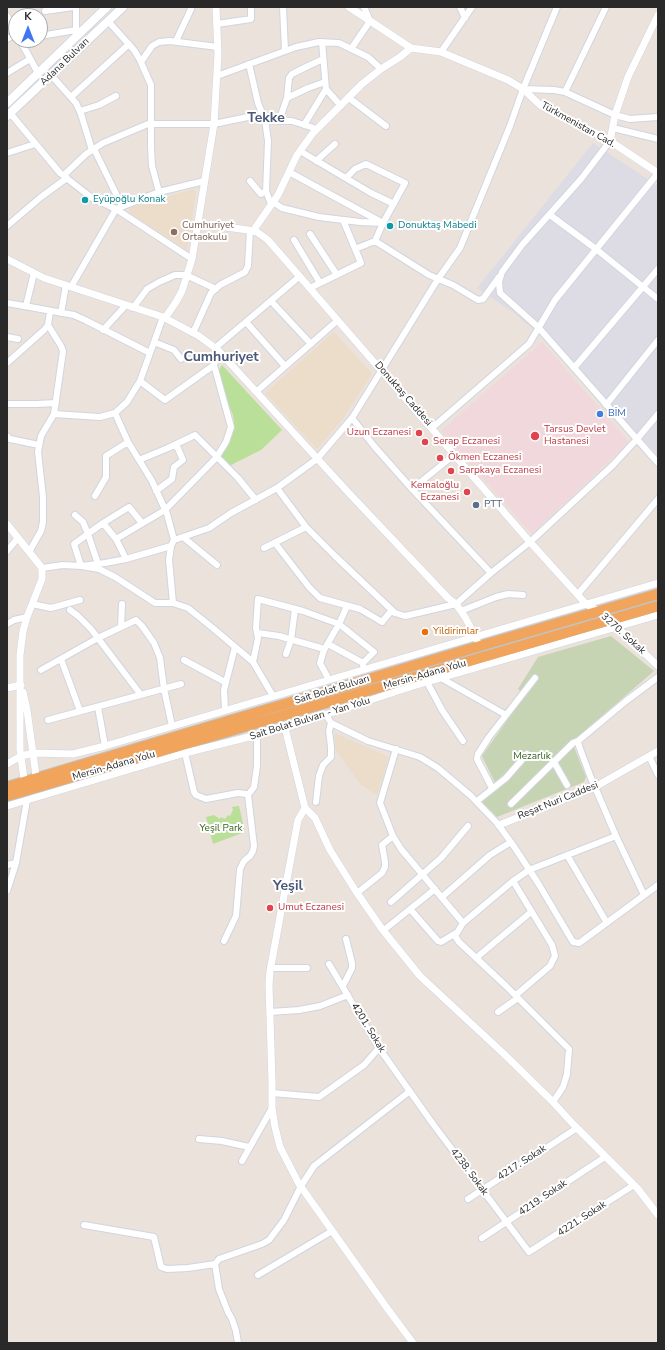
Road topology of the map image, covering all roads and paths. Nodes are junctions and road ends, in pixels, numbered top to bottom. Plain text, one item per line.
1 (75, 7) edge
2 (107, 7) edge
3 (122, 7) edge
4 (216, 7) edge
5 (251, 7) edge
6 (283, 7) edge
7 (349, 7) edge
8 (364, 7) edge
9 (460, 7) edge
10 (472, 7) edge
11 (556, 7) edge
12 (606, 7) edge
13 (191, 9) dead end
14 (48, 11) edge
15 (658, 15) edge
16 (464, 18) junction
17 (108, 21) junction
18 (370, 21) junction
19 (218, 24) junction
20 (76, 34) junction
21 (48, 36) edge
22 (176, 41) junction
23 (322, 42) junction
24 (129, 44) junction
25 (218, 47) junction
26 (24, 48) edge
27 (411, 48) junction
28 (350, 49) junction
29 (285, 51) junction
30 (441, 52) junction
31 (30, 59) junction
32 (323, 60) junction
33 (141, 62) junction
34 (249, 64) junction
35 (381, 69) junction
36 (7, 73) edge
37 (38, 73) junction
38 (51, 75) junction
39 (217, 76) junction
40 (325, 85) junction
41 (523, 89) junction
42 (565, 92) junction
43 (116, 96) dead end
44 (71, 97) junction
45 (287, 98) junction
46 (349, 98) junction
47 (7, 103) edge
48 (341, 106) junction
49 (80, 112) junction
50 (262, 114) junction
51 (8, 115) edge
52 (615, 115) junction
53 (658, 117) edge
54 (265, 120) junction
55 (279, 121) junction
56 (151, 124) junction
57 (214, 124) junction
58 (304, 125) junction
59 (386, 126) dead end
60 (613, 128) junction
61 (317, 129) junction
62 (658, 139) edge
63 (610, 141) junction
64 (35, 144) junction
65 (335, 144) dead end
66 (93, 149) junction
67 (300, 151) junction
68 (7, 153) edge
69 (316, 161) junction
70 (289, 172) junction
71 (658, 173) edge
72 (65, 176) junction
73 (346, 178) junction
74 (204, 181) junction
75 (250, 181) dead end
76 (266, 191) junction
77 (159, 192) junction
78 (272, 203) junction
79 (394, 204) junction
80 (119, 208) junction
81 (550, 215) junction
82 (342, 220) junction
83 (198, 223) junction
84 (383, 223) junction
85 (7, 226) edge
86 (251, 230) junction
87 (310, 234) dead end
88 (294, 240) dead end
89 (375, 241) junction
90 (355, 249) junction
91 (596, 249) junction
92 (7, 258) edge
93 (192, 259) junction
94 (658, 269) edge
95 (502, 272) junction
96 (34, 273) junction
97 (186, 275) junction
98 (338, 275) junction
99 (300, 276) junction
100 (438, 279) junction
101 (320, 283) junction
102 (69, 286) junction
103 (644, 287) junction
104 (310, 288) junction
105 (216, 289) junction
106 (658, 299) edge
107 (271, 301) junction
108 (7, 303) edge
109 (26, 306) junction
110 (130, 307) junction
111 (50, 311) junction
112 (61, 313) junction
113 (164, 318) junction
114 (338, 320) junction
115 (246, 322) junction
116 (48, 325) junction
117 (538, 327) junction
118 (103, 330) junction
119 (193, 333) junction
120 (7, 337) edge
121 (18, 339) dead end
122 (658, 340) edge
123 (154, 342) junction
124 (311, 344) junction
125 (217, 349) junction
126 (150, 353) junction
127 (181, 359) dead end
128 (7, 362) edge
129 (214, 366) junction
130 (285, 366) junction
131 (574, 368) junction
132 (382, 370) junction
133 (140, 381) junction
134 (257, 391) junction
135 (56, 403) junction
136 (7, 404) edge
137 (606, 404) junction
138 (114, 413) junction
139 (54, 414) junction
140 (658, 414) edge
141 (352, 418) junction
142 (432, 428) junction
143 (7, 436) edge
144 (637, 439) junction
145 (128, 442) junction
146 (176, 444) junction
147 (39, 445) junction
148 (454, 455) junction
149 (216, 458) junction
150 (317, 459) junction
151 (139, 460) junction
152 (658, 463) edge
153 (277, 488) junction
154 (412, 489) junction
155 (156, 491) junction
156 (95, 496) dead end
157 (658, 499) edge
158 (256, 500) junction
159 (165, 510) junction
160 (75, 515) dead end
161 (103, 523) junction
162 (142, 523) junction
163 (7, 524) edge
164 (306, 526) junction
165 (88, 534) junction
166 (183, 537) junction
167 (18, 538) junction
168 (116, 539) junction
169 (530, 542) junction
170 (173, 543) junction
171 (275, 543) junction
172 (264, 548) dead end
173 (7, 551) edge
174 (29, 552) junction
175 (126, 559) junction
176 (98, 564) junction
177 (216, 565) dead end
178 (81, 566) junction
179 (42, 568) junction
180 (491, 573) junction
181 (658, 583) edge
182 (578, 594) junction
183 (658, 594) edge
184 (523, 595) dead end
185 (80, 600) dead end
186 (173, 603) junction
187 (32, 604) junction
188 (122, 604) dead end
189 (456, 604) junction
190 (586, 604) junction
191 (347, 606) junction
192 (658, 606) edge
193 (295, 609) junction
194 (70, 610) dead end
195 (392, 610) junction
196 (461, 611) junction
197 (598, 611) junction
198 (658, 615) edge
199 (27, 617) junction
200 (608, 621) junction
201 (7, 624) edge
202 (339, 624) junction
203 (121, 627) junction
204 (617, 627) junction
205 (258, 633) junction
206 (98, 638) junction
207 (291, 640) junction
208 (478, 641) junction
209 (328, 644) junction
210 (235, 647) junction
211 (324, 650) junction
212 (286, 654) dead end
213 (61, 659) junction
214 (184, 660) dead end
215 (253, 662) junction
216 (364, 666) junction
217 (658, 666) edge
218 (41, 670) dead end
219 (658, 676) edge
220 (441, 678) junction
221 (535, 678) dead end
222 (329, 680) junction
223 (225, 682) junction
224 (427, 682) junction
225 (181, 684) dead end
226 (20, 685) junction
227 (7, 688) edge
228 (164, 689) junction
229 (141, 695) junction
230 (273, 696) junction
231 (98, 707) junction
232 (225, 710) junction
233 (80, 711) junction
234 (326, 715) junction
235 (506, 715) junction
236 (48, 720) dead end
237 (330, 723) junction
238 (172, 726) junction
239 (285, 728) junction
240 (257, 736) junction
241 (463, 741) dead end
242 (578, 741) junction
243 (105, 746) junction
244 (396, 749) junction
245 (658, 751) edge
246 (34, 753) junction
247 (185, 753) junction
248 (527, 754) dead end
249 (21, 756) junction
250 (649, 756) junction
251 (554, 762) junction
252 (7, 764) edge
253 (658, 775) edge
254 (567, 785) dead end
255 (595, 787) junction
256 (7, 788) edge
257 (37, 788) junction
258 (492, 788) junction
259 (26, 791) junction
260 (7, 796) edge
261 (248, 796) junction
262 (476, 801) junction
263 (316, 802) dead end
264 (511, 804) dead end
265 (7, 806) edge
266 (305, 808) junction
267 (499, 825) junction
268 (468, 826) dead end
269 (393, 836) junction
270 (616, 836) junction
271 (511, 842) junction
272 (567, 856) junction
273 (16, 863) junction
274 (7, 865) edge
275 (529, 870) junction
276 (423, 875) junction
277 (513, 881) junction
278 (658, 885) edge
279 (435, 889) junction
280 (7, 891) edge
281 (357, 893) junction
282 (644, 895) junction
283 (442, 897) junction
284 (391, 902) dead end
285 (410, 909) junction
286 (531, 912) junction
287 (463, 923) junction
288 (607, 923) junction
289 (384, 930) junction
290 (456, 933) junction
291 (346, 939) dead end
292 (224, 941) dead end
293 (476, 958) junction
294 (330, 964) dead end
295 (270, 968) junction
296 (308, 968) dead end
297 (343, 986) junction
298 (348, 995) junction
299 (517, 997) junction
300 (270, 1012) junction
301 (498, 1012) dead end
302 (379, 1048) junction
303 (410, 1091) junction
304 (272, 1094) junction
305 (553, 1102) junction
306 (272, 1108) junction
307 (577, 1128) junction
308 (199, 1139) dead end
309 (249, 1147) junction
310 (605, 1157) junction
311 (242, 1161) dead end
312 (634, 1185) junction
313 (301, 1186) junction
314 (482, 1189) junction
315 (468, 1199) dead end
316 (658, 1214) edge
317 (507, 1222) junction
318 (84, 1225) dead end
319 (332, 1231) junction
320 (482, 1238) dead end
321 (529, 1252) joint
322 (215, 1264) junction
323 (258, 1275) dead end
324 (238, 1343) edge
325 (413, 1343) edge

1 - 14 street
1 - 20 street
2 - 20 main road, Adana Bulvarı
3 - 17 main road, Adana Bulvarı
4 - 19 street
5 - 19 street
6 - 29 street
7 - 18 street, Türkmenistan Cad.
8 - 18 street
9 - 16 street
10 - 16 street
11 - 41 street
12 - 42 street
13 - 22 street
15 - 52 street
16 - 30 street
17 - 24 street
17 - 38 main road, Adana Bulvarı
18 - 27 street, Türkmenistan Cad.
18 - 28 street
19 - 25 street
20 - 21 street
20 - 37 main road, Adana Bulvarı
22 - 25 street
22 - 33 street
23 - 28 street
23 - 29 street
23 - 32 street
24 - 33 street
24 - 44 street
25 - 39 street
26 - 31 street
27 - 30 street, Türkmenistan Cad.
27 - 35 street
28 - 35 street
29 - 34 street
30 - 41 street, Türkmenistan Cad.
31 - 36 street
31 - 37 street
32 - 40 street
32 - 45 street
33 - 56 street
34 - 39 street
34 - 50 street
35 - 46 street
37 - 47 main road, Adana Bulvarı
38 - 44 street
38 - 51 main road, Adana Bulvarı
39 - 57 street
40 - 45 street
40 - 48 street
40 - 58 street
41 - 42 street
41 - 63 street, Türkmenistan Cad.
41 - 100 street
42 - 52 street
43 - 49 street
44 - 49 street
45 - 55 street
46 - 48 street
46 - 59 street
48 - 61 street
49 - 66 street
50 - 54 street
50 - 57 street
51 - 64 street
52 - 53 street
52 - 60 street
54 - 55 street
54 - 76 street
55 - 58 street
56 - 57 street
56 - 66 street
56 - 77 street
57 - 74 street
58 - 61 street
60 - 62 street
60 - 63 street
61 - 67 street
63 - 71 street, Türkmenistan Cad.
63 - 81 street
64 - 68 street
64 - 72 street
65 - 69 street
66 - 72 street
66 - 80 street
67 - 69 street
67 - 70 street
69 - 73 street
70 - 78 street
70 - 84 street
71 - 91 street
72 - 80 street
72 - 85 street
73 - 79 street
73 - 79 street
74 - 77 street
74 - 83 street
75 - 76 street
76 - 78 street
77 - 80 street
78 - 82 street
78 - 86 street
79 - 84 street
80 - 93 street
80 - 102 street
81 - 91 street
81 - 95 street
82 - 84 street
82 - 90 street
83 - 86 street, Donuktaş Caddesi
83 - 93 street
84 - 89 street
86 - 99 street, Donuktaş Caddesi
86 - 105 street
87 - 98 street
88 - 101 street
89 - 90 street
89 - 100 street
90 - 98 street
91 - 103 street
91 - 117 street
92 - 96 street
93 - 97 street
94 - 103 street
95 - 100 street
95 - 117 street
96 - 102 street
96 - 109 street
97 - 105 street
97 - 110 street
97 - 113 street
98 - 101 street
99 - 104 street, Donuktaş Caddesi
99 - 107 street
100 - 132 street
101 - 104 street
102 - 110 street
102 - 112 street
103 - 106 street
103 - 131 street
104 - 114 street, Donuktaş Caddesi
105 - 119 street
107 - 115 street
107 - 124 street
108 - 109 street
109 - 111 street
110 - 113 street
110 - 118 street
111 - 112 street
111 - 116 street
112 - 118 street
113 - 119 street
113 - 123 street
114 - 124 street
114 - 132 street, Donuktaş Caddesi
115 - 125 street
115 - 130 street
116 - 128 street
116 - 135 street
117 - 131 street
117 - 142 street
118 - 126 street
119 - 125 street
120 - 121 street
122 - 137 street
123 - 126 street
123 - 127 street
124 - 130 street
125 - 129 street
125 - 134 street
126 - 133 street
129 - 133 street
129 - 149 street
130 - 134 street
131 - 137 street
132 - 141 street
132 - 142 street, Donuktaş Caddesi
133 - 138 street
134 - 150 street
135 - 136 street
135 - 139 street
137 - 144 street
138 - 139 street
138 - 145 street
139 - 147 street
140 - 144 street
141 - 150 street
141 - 154 street
142 - 148 street, Donuktaş Caddesi
143 - 147 street
144 - 152 street
144 - 169 street
145 - 151 street
145 - 156 street
146 - 149 street
146 - 151 street
146 - 155 street
147 - 174 street
148 - 154 street
148 - 169 street, Donuktaş Caddesi
149 - 158 street
149 - 159 street
150 - 153 street
150 - 189 street
151 - 155 street
153 - 158 street
153 - 164 street
154 - 180 street
155 - 159 street
157 - 182 street
158 - 166 street
159 - 162 street
159 - 170 street
160 - 165 street
161 - 162 street
161 - 165 street
161 - 168 street
162 - 168 street
163 - 167 street
164 - 171 street
164 - 195 street
165 - 176 street
165 - 178 street
166 - 170 street
166 - 177 street
167 - 173 street
167 - 174 street
168 - 175 street
169 - 180 street
169 - 182 street, Donuktaş Caddesi
170 - 175 street
170 - 186 street
171 - 172 street
171 - 191 street
174 - 179 street
175 - 176 street
176 - 178 street
178 - 179 street
178 - 186 street
179 - 187 street
180 - 189 street
181 - 190 street
182 - 190 street, Donuktaş Caddesi
183 - 197 highway, Sait Bolat Bulvarı
184 - 196 street
185 - 187 street
186 - 210 street
187 - 199 street
188 - 203 street
189 - 195 street
189 - 196 street
190 - 197 street, 3270. Sokak
190 - 208 street
191 - 195 street
191 - 202 street
192 - 200 highway, Mersin-Adana Yolu
193 - 202 street
193 - 205 street
193 - 207 street
194 - 206 street
196 - 208 street
197 - 200 street, 3270. Sokak
197 - 208 highway, Sait Bolat Bulvarı
198 - 204 street, Sait Bolat Bulvarı - Yan Yolu
199 - 201 street
199 - 226 street
200 - 204 street, 3270. Sokak
200 - 257 highway, Mersin-Adana Yolu
202 - 209 street
202 - 216 street
203 - 206 street
203 - 228 street
204 - 217 street, 3270. Sokak
204 - 220 street, Sait Bolat Bulvarı - Yan Yolu
205 - 207 street
205 - 215 street
206 - 213 street
206 - 229 street
207 - 211 street
207 - 212 street
208 - 216 street
208 - 257 highway, Sait Bolat Bulvarı
209 - 211 street
209 - 216 street
210 - 215 street
210 - 223 street
211 - 222 street
213 - 218 street
213 - 233 street
214 - 223 street
215 - 230 street
216 - 222 street
219 - 242 street
220 - 224 street, Sait Bolat Bulvarı - Yan Yolu
220 - 235 street
221 - 235 street
222 - 230 street
223 - 232 street
224 - 234 street, Sait Bolat Bulvarı - Yan Yolu
224 - 241 street
225 - 228 street
226 - 227 street
226 - 246 street
226 - 249 street
228 - 229 street
228 - 238 street
229 - 231 street
230 - 232 street
231 - 233 street
231 - 243 street
232 - 238 street
233 - 236 street
234 - 237 street
234 - 239 street, Sait Bolat Bulvarı - Yan Yolu
235 - 258 street
237 - 244 street
237 - 263 street
238 - 243 street
239 - 240 street, Sait Bolat Bulvarı - Yan Yolu
239 - 266 street
240 - 247 street, Sait Bolat Bulvarı - Yan Yolu
240 - 261 street
242 - 251 street
242 - 255 street
243 - 246 street
244 - 262 street
244 - 269 street
245 - 250 street, Reşat Nuri Caddesi
246 - 249 street
246 - 257 street
247 - 257 street, Sait Bolat Bulvarı - Yan Yolu
247 - 261 street
248 - 258 street
249 - 252 street
249 - 259 street
250 - 253 street
250 - 255 street, Reşat Nuri Caddesi
251 - 254 street
251 - 264 street
255 - 267 street, Reşat Nuri Caddesi
255 - 270 street
256 - 259 highway
257 - 259 highway, Mersin-Adana Yolu
258 - 262 street
259 - 260 highway, Mersin-Adana Yolu
259 - 265 street
259 - 273 street
261 - 292 street
262 - 267 street
266 - 281 street
266 - 295 street
267 - 271 street
268 - 276 street
269 - 276 street
269 - 281 street
270 - 272 street
270 - 282 street
271 - 275 street
271 - 283 street
272 - 275 street
272 - 288 street
273 - 274 street
273 - 280 street
275 - 277 street
275 - 288 street
276 - 279 street
276 - 284 street
277 - 286 street
277 - 287 street
278 - 282 street
279 - 283 street
279 - 285 street
281 - 289 street
282 - 288 street
283 - 287 street
285 - 289 street
285 - 290 street
286 - 293 street
286 - 299 street
287 - 290 street
289 - 305 street
290 - 293 street
291 - 297 street
293 - 299 street
294 - 297 street, 4201. Sokak
295 - 296 street
295 - 300 street
297 - 298 street, 4201. Sokak
298 - 300 street
298 - 302 street, 4201. Sokak
299 - 301 street
299 - 305 street
300 - 304 street
302 - 303 street, 4201. Sokak
302 - 304 street
303 - 313 street
303 - 314 street, 4238. Sokak
304 - 306 street
305 - 307 street
306 - 309 street
306 - 313 street
307 - 310 street
307 - 314 street, 4217. Sokak
308 - 309 street
309 - 311 street
310 - 312 street
310 - 317 street, 4219. Sokak
312 - 316 street
312 - 321 street, 4221. Sokak
313 - 319 street
313 - 322 street
314 - 315 street, 4217. Sokak
314 - 317 street, 4238. Sokak
317 - 320 street, 4219. Sokak
317 - 321 street, 4238. Sokak
318 - 322 street
319 - 323 street
319 - 325 street
322 - 324 street

